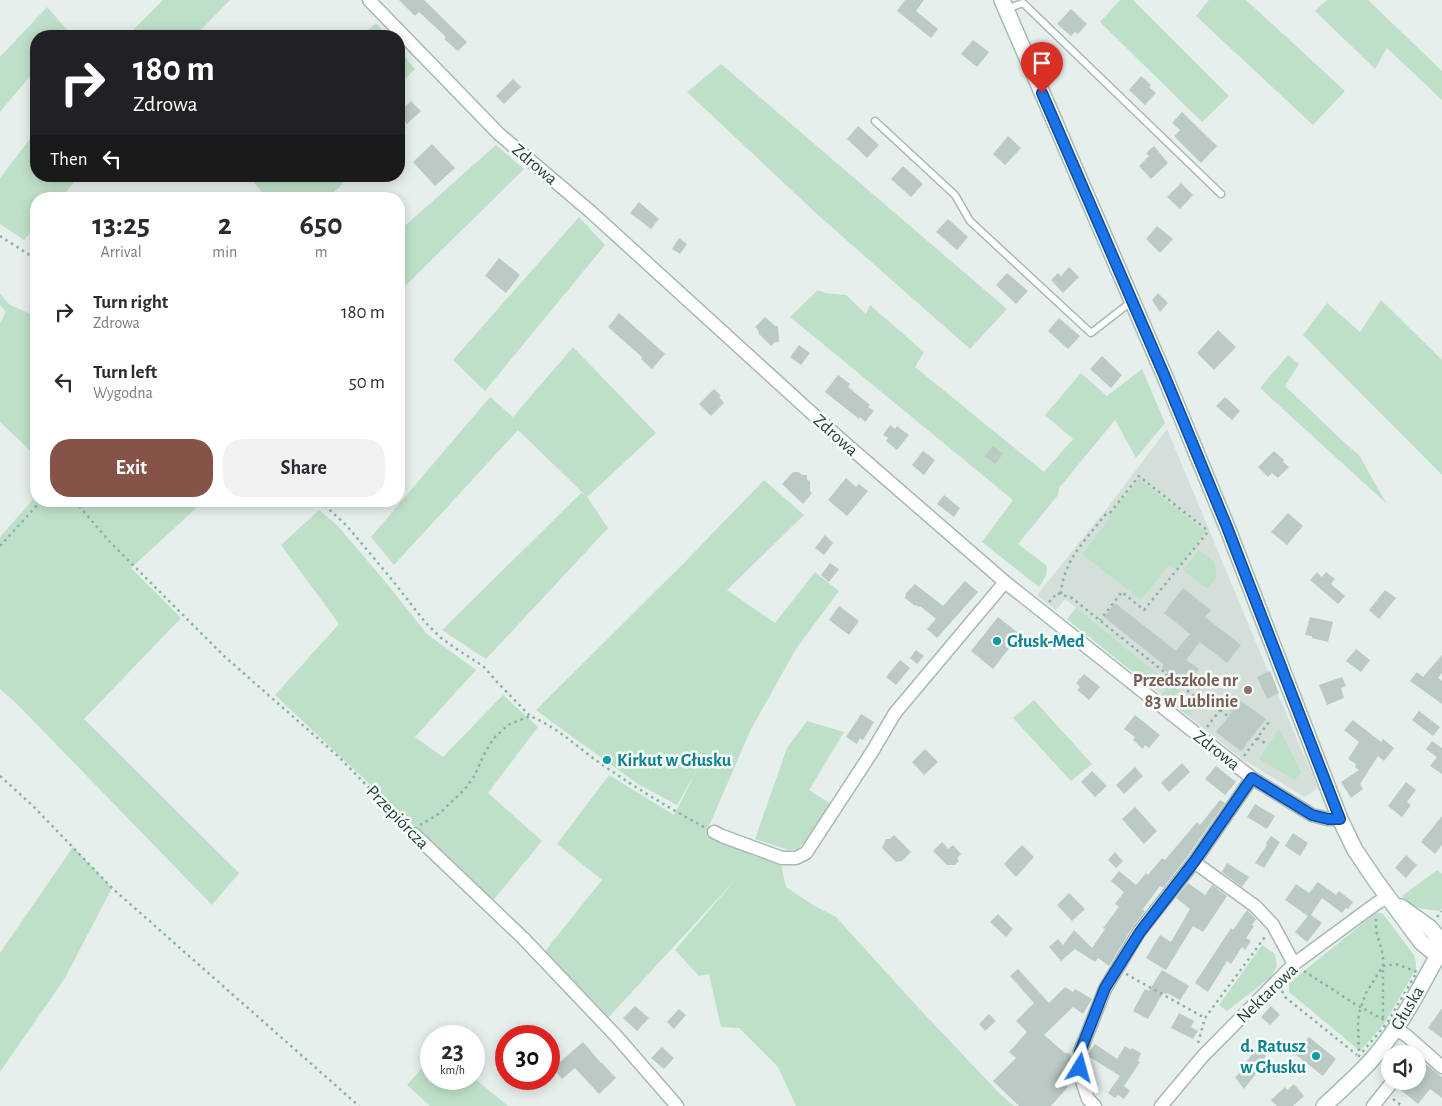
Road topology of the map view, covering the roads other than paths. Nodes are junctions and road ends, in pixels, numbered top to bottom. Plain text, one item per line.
1 (369, 0) edge
2 (1004, 5) edge
3 (398, 30) edge
4 (405, 37) edge
5 (875, 122) dead end
6 (1221, 194) dead end
7 (1132, 301) junction
8 (1005, 582) junction
9 (1252, 778) junction
10 (1340, 819) junction
11 (714, 832) road end
12 (414, 834) road end
13 (1194, 862) junction
14 (1383, 900) junction
15 (1436, 926) edge
16 (1441, 949) edge
17 (1294, 964) junction
18 (1392, 1026) junction
19 (1412, 1045) edge
20 (1426, 1056) edge
21 (1442, 1067) edge
22 (1386, 1090) edge
23 (1166, 1102) edge
24 (677, 1106) edge
25 (1095, 1106) edge
26 (1324, 1106) edge
27 (1373, 1106) edge

1 - 3 street, Zdrowa
2 - 6 lane
2 - 7 street
4 - 8 street, Zdrowa
5 - 7 lane
7 - 10 street
8 - 9 street, Zdrowa
8 - 11 street
9 - 10 street, Zdrowa
9 - 13 street
10 - 14 street
12 - 24 street, Przepiórcza
13 - 17 street
13 - 25 street
14 - 15 street
14 - 16 street
14 - 17 street, Nektarowa
15 - 16 street
16 - 18 street, Głuska
17 - 23 street, Nektarowa
18 - 19 street
18 - 26 street, Głuska
20 - 21 street
22 - 27 street

